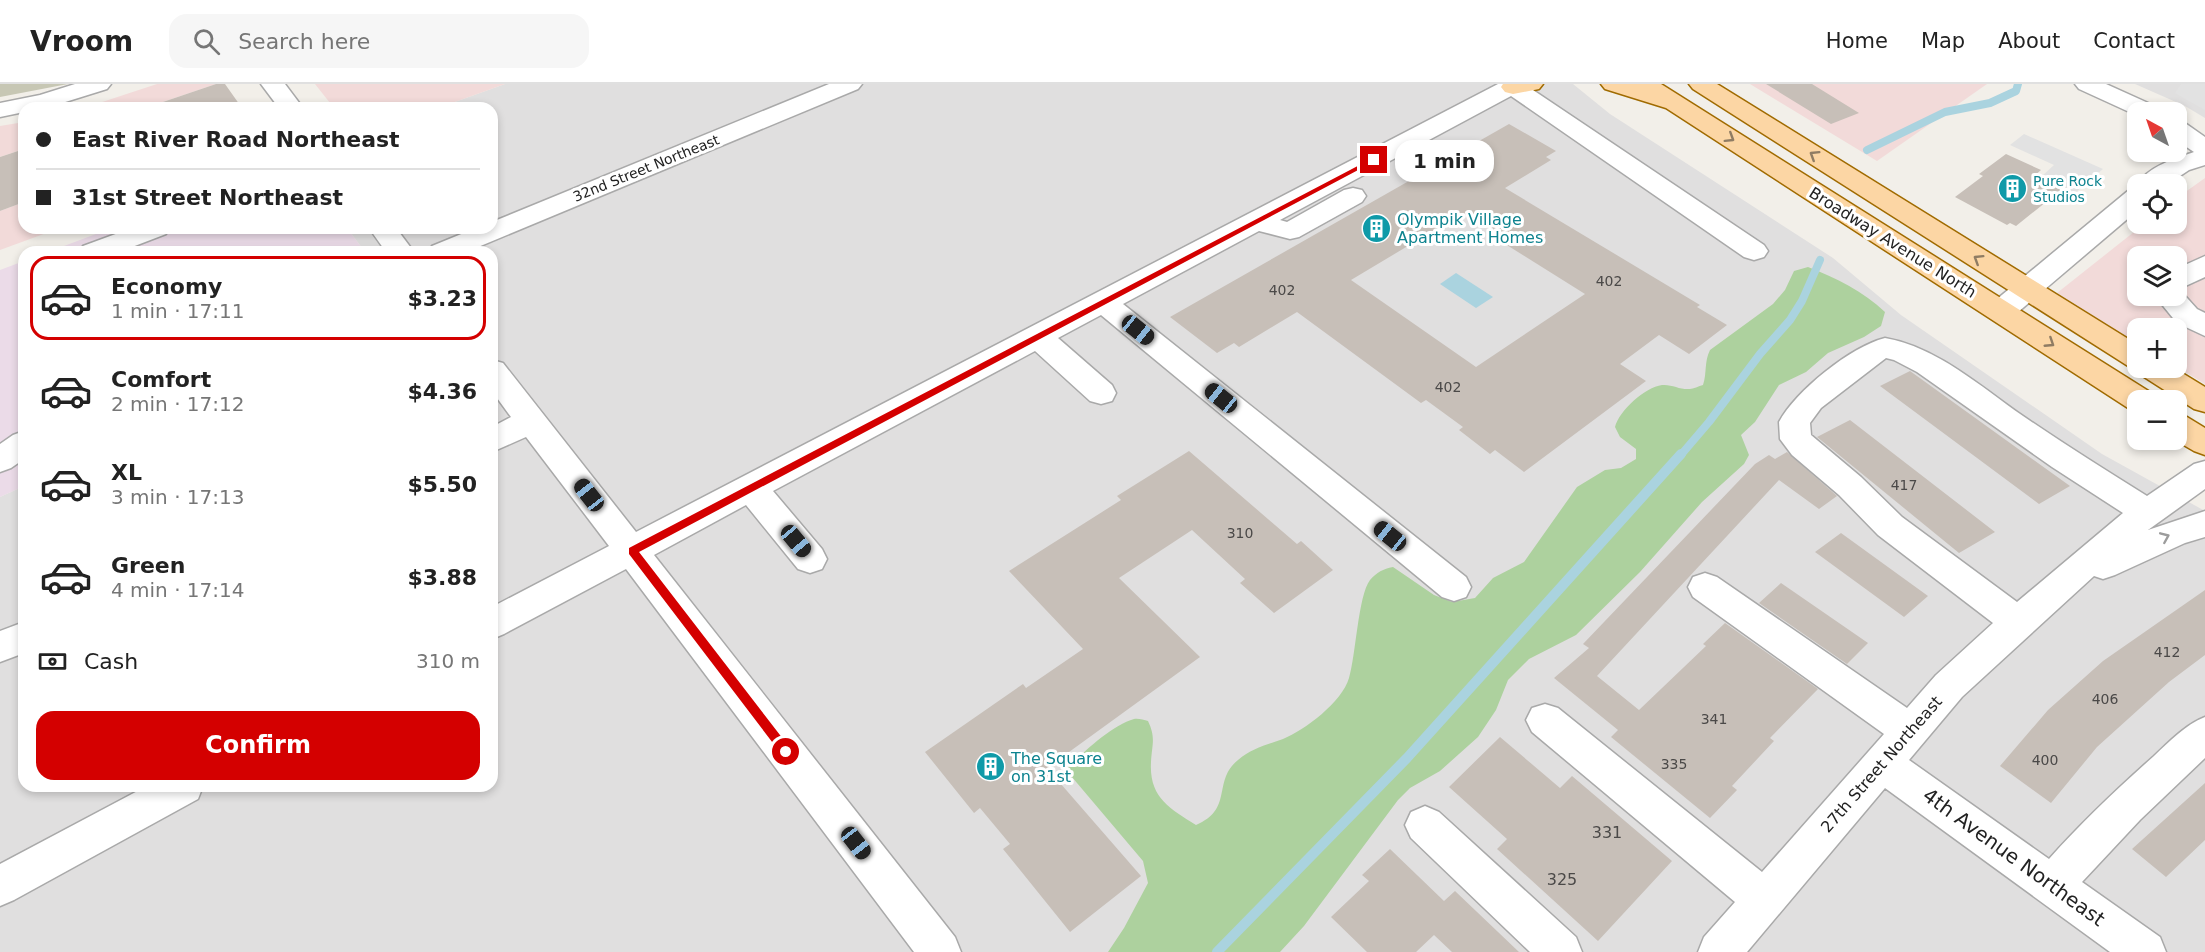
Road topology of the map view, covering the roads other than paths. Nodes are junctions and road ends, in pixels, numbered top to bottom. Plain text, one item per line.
1 (99, 84) edge
2 (273, 84) edge
3 (850, 84) edge
4 (1613, 84) edge
5 (1645, 84) edge
6 (1701, 84) edge
7 (2087, 84) edge
8 (1520, 85) edge
9 (40, 102) edge
10 (286, 102) edge
11 (2127, 102) edge
12 (18, 106) edge
13 (1680, 107) junction
14 (0, 110) edge
15 (2187, 136) edge
16 (2205, 148) edge
17 (2205, 156) edge
18 (2166, 174) edge
19 (2127, 205) edge
20 (498, 229) edge
21 (141, 234) edge
22 (486, 234) edge
23 (109, 246) edge
24 (457, 246) edge
25 (1754, 251) dead end
26 (2205, 265) edge
27 (2187, 275) edge
28 (2028, 290) junction
29 (1104, 303) junction
30 (2178, 306) edge
31 (2001, 311) junction
32 (2205, 326) edge
33 (1038, 337) junction
34 (2127, 352) edge
35 (2167, 378) edge
36 (498, 381) edge
37 (2127, 392) edge
38 (1101, 393) dead end
39 (2205, 401) edge
40 (513, 410) edge
41 (498, 431) edge
42 (2187, 432) edge
43 (2205, 443) edge
44 (18, 447) edge
45 (0, 460) edge
46 (2205, 473) edge
47 (752, 489) junction
48 (2147, 513) junction
49 (2205, 524) edge
50 (632, 551) junction
51 (810, 559) dead end
52 (1454, 587) dead end
53 (1705, 587) dead end
54 (2055, 588) junction
55 (498, 621) edge
56 (2018, 622) junction
57 (18, 640) edge
58 (0, 647) edge
59 (1545, 720) dead end
60 (1910, 731) junction
61 (2205, 734) edge
62 (1882, 763) junction
63 (173, 792) edge
64 (1425, 825) dead end
65 (2053, 885) junction
66 (0, 886) edge
67 (1764, 899) junction
68 (940, 952) edge
69 (1562, 952) edge
70 (1719, 952) edge
71 (2145, 952) edge

1 - 9 street
2 - 10 street
3 - 20 street, 32nd Street Northeast
4 - 13 main road
5 - 13 main road, Broadway Avenue North
28 -> 6 main road, Broadway Avenue North
7 - 11 street
8 - 25 street
8 - 29 street
12 - 14 street
13 -> 31 main road, Broadway Avenue North
15 - 16 street
17 - 18 street
19 - 28 street
21 - 23 street
22 - 24 street, 32nd Street Northeast
26 - 27 street
28 - 31 street
28 - 34 main road, Broadway Avenue North
29 - 33 street
29 - 52 street
30 - 32 street
31 -> 37 main road, Broadway Avenue North
33 - 38 street
33 - 47 street
35 - 39 main road
36 - 40 street
40 - 41 street
40 - 50 street
42 - 43 main road
44 - 45 street
46 - 48 street, 27th Street Northeast
47 - 50 street
47 - 51 street
48 - 54 street, 27th Street Northeast
48 - 56 street
54 -> 49 street, 27th Street Northeast
50 - 55 street
50 - 68 street
53 - 60 street
54 - 56 street, 27th Street Northeast
56 - 60 street, 27th Street Northeast
57 - 58 street
59 - 67 street
60 - 62 street, 27th Street Northeast
61 - 65 street
62 - 65 street, 4th Avenue Northeast
62 - 67 street, 27th Street Northeast
63 - 66 street
64 - 69 street
65 - 71 street, 4th Avenue Northeast
67 - 70 street, 27th Street Northeast

